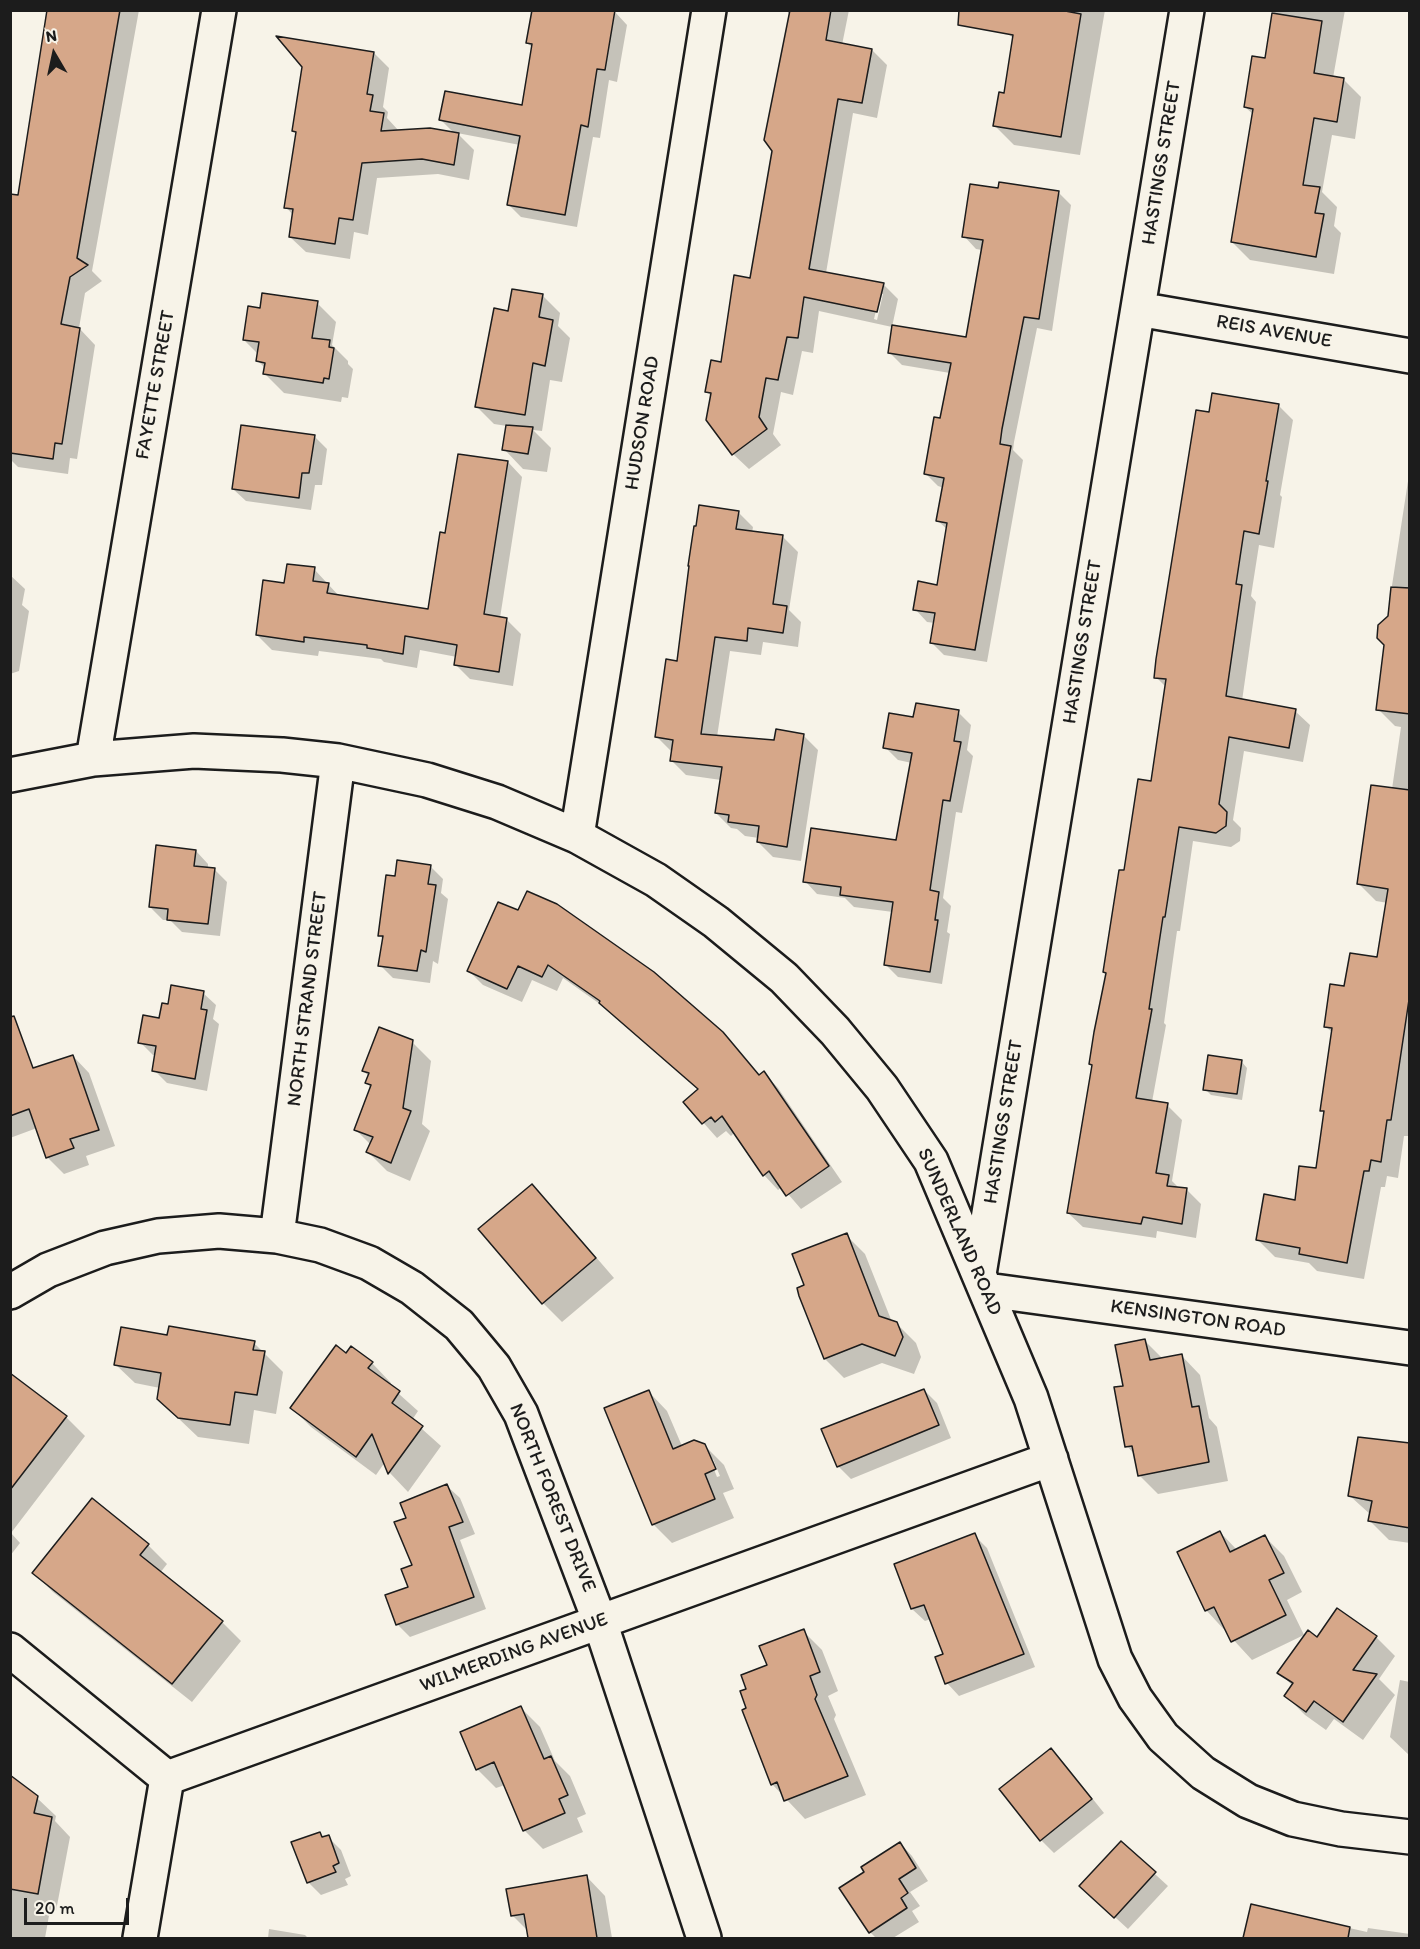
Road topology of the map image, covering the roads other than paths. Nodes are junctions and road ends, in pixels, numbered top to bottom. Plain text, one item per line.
1 (219, 10) edge
2 (710, 10) edge
3 (1187, 10) edge
4 (1138, 309) junction
5 (1410, 356) edge
6 (93, 759) junction
7 (338, 761) junction
8 (10, 775) edge
9 (577, 836) junction
10 (278, 1236) junction
11 (983, 1282) junction
12 (10, 1292) edge
13 (1410, 1348) edge
14 (1051, 1459) junction
15 (600, 1622) junction
16 (10, 1650) edge
17 (167, 1778) junction
18 (1410, 1837) edge
19 (140, 1938) edge
20 (704, 1938) edge

1 - 6 street, FAYETTE STREET
2 - 9 street, HUDSON ROAD
3 - 4 street, HASTINGS STREET
4 - 5 street, REIS AVENUE
4 - 11 street, HASTINGS STREET
6 - 7 street, SUNDERLAND ROAD
6 - 8 street, SUNDERLAND ROAD
7 - 9 street, SUNDERLAND ROAD
7 - 10 street, NORTH STRAND STREET
9 - 11 street, SUNDERLAND ROAD
10 - 12 street, NORTH FOREST DRIVE
10 - 15 street, NORTH FOREST DRIVE
11 - 13 street, KENSINGTON ROAD
11 - 14 street, SUNDERLAND ROAD
14 - 15 street, WILMERDING AVENUE
14 - 18 street, SUNDERLAND ROAD
15 - 17 street, WILMERDING AVENUE
15 - 20 street, NORTH FOREST DRIVE
16 - 17 street
17 - 19 street

